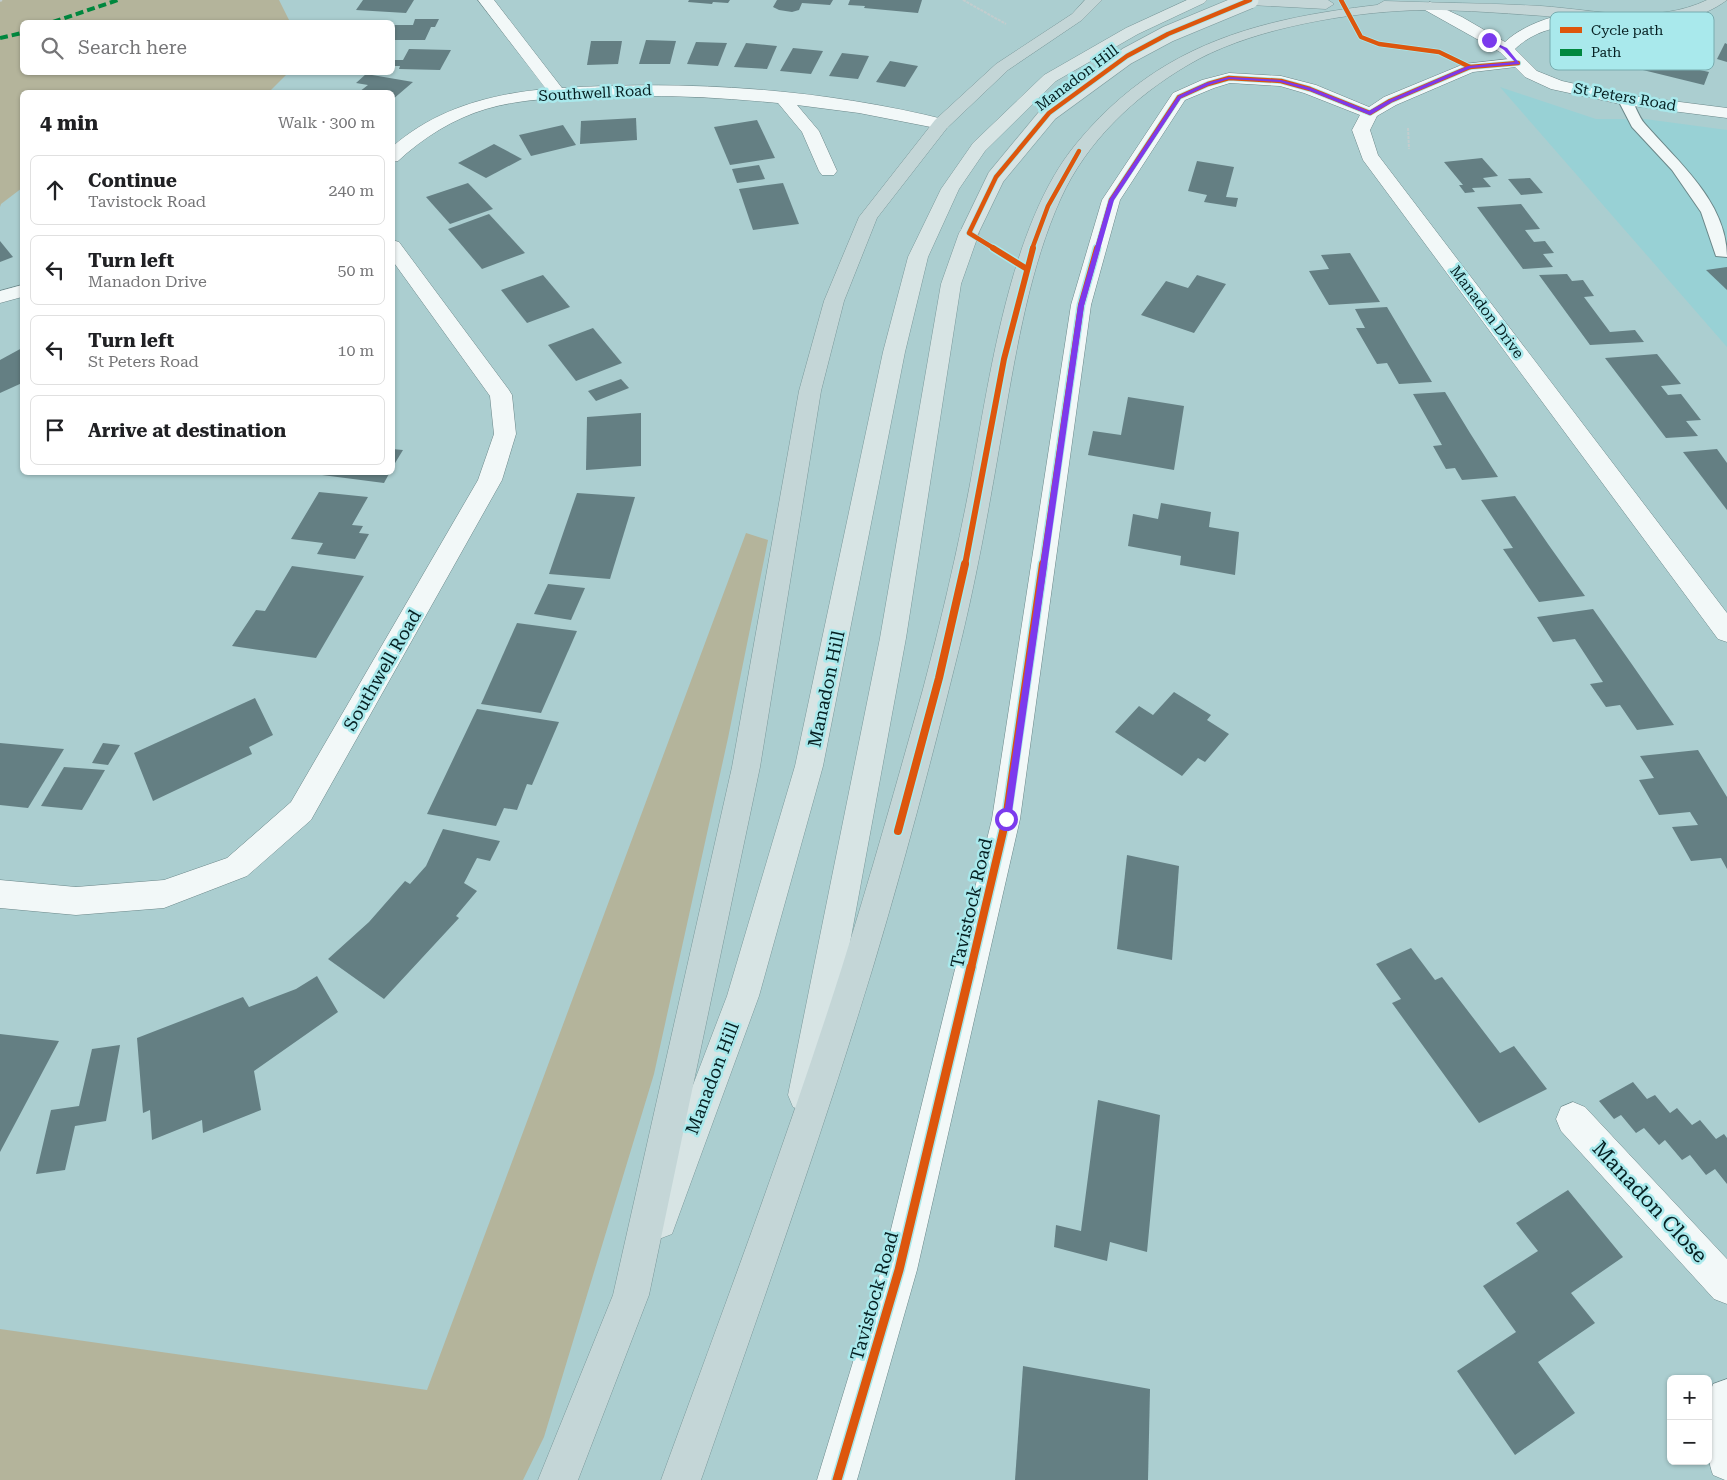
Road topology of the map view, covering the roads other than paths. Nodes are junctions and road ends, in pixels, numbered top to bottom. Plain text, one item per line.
1 (486, 0) edge
2 (1094, 0) edge
3 (1199, 0) edge
4 (1250, 0) edge
5 (1719, 0) edge
6 (1417, 7) junction
7 (1727, 9) edge
8 (1698, 11) junction
9 (1692, 12) edge
10 (1550, 13) edge
11 (1550, 23) edge
12 (1506, 49) junction
13 (1518, 63) junction
14 (557, 92) junction
15 (782, 98) junction
16 (1624, 100) junction
17 (1370, 113) junction
18 (1727, 113) edge
19 (941, 124) junction
20 (395, 154) edge
21 (828, 171) dead end
22 (395, 250) edge
23 (1722, 253) dead end
24 (20, 292) edge
25 (0, 297) edge
26 (1727, 632) edge
27 (0, 894) edge
28 (1573, 1119) dead end
29 (792, 1164) junction
30 (1727, 1286) edge
31 (631, 1295) junction
32 (1727, 1398) edge
33 (1727, 1461) edge
34 (558, 1480) edge
35 (681, 1480) edge
36 (837, 1480) edge

1 - 14 street
2 - 19 highway
3 - 31 main road, Manadon Hill
4 - 6 highway
4 - 29 main road, Manadon Hill, bridge
5 - 8 highway
6 - 10 highway
6 - 12 street, St Peters Road
6 - 29 highway
7 - 8 highway
8 - 9 highway
11 - 12 street
12 - 13 street, St Peters Road
13 - 16 street, St Peters Road
13 - 17 street
14 - 15 street, Southwell Road
14 - 20 street, Southwell Road
15 - 19 street, Southwell Road
15 - 21 street
16 - 18 street, St Peters Road
16 - 23 lane
17 - 26 street, Manadon Drive
17 - 36 street, Tavistock Road
19 - 31 highway
22 - 27 street, Southwell Road
24 - 25 street
28 - 30 street, Manadon Close
29 - 35 highway, Manadon Hill
31 - 34 highway, Manadon Hill
32 - 33 street

